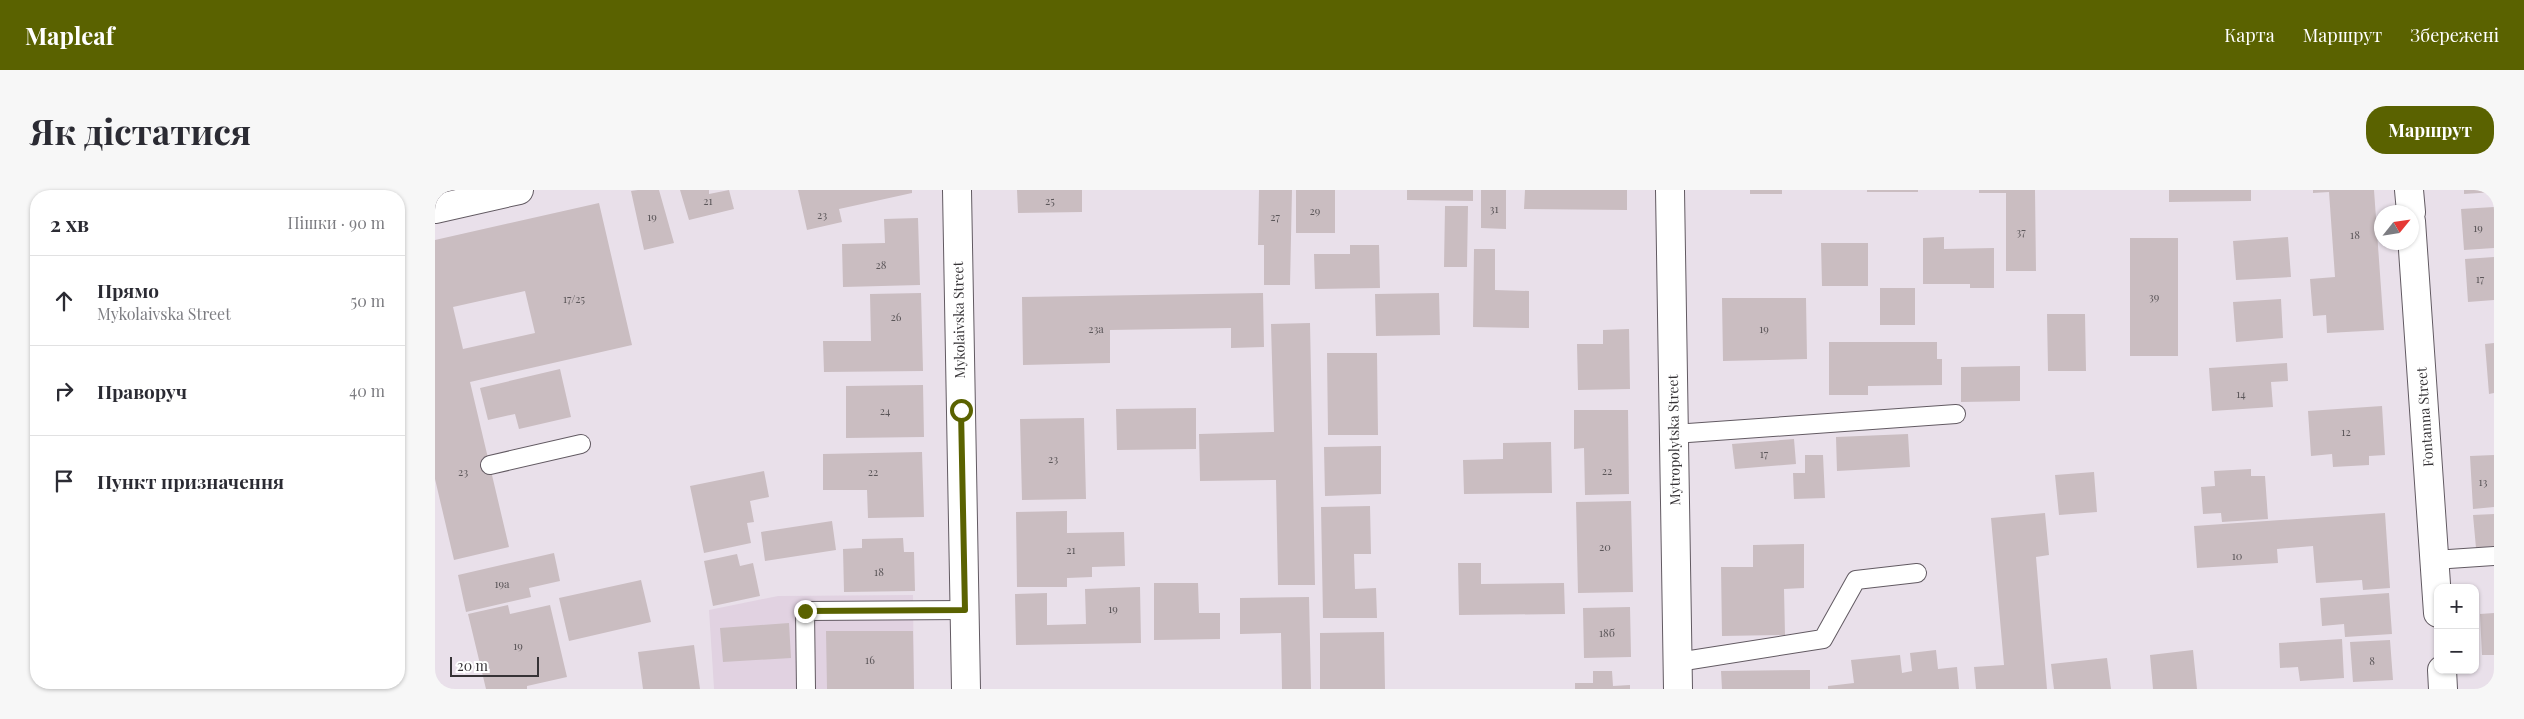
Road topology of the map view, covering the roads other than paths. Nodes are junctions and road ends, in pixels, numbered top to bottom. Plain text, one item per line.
1 (519, 190) edge
2 (957, 190) edge
3 (1670, 190) edge
4 (2409, 190) edge
5 (2410, 205) edge
6 (435, 209) edge
7 (2413, 250) edge
8 (1956, 414) dead end
9 (1674, 434) junction
10 (581, 444) dead end
11 (490, 464) dead end
12 (2494, 556) edge
13 (2434, 560) junction
14 (1917, 572) dead end
15 (2436, 584) edge
16 (965, 610) junction
17 (1678, 662) junction
18 (2442, 674) edge
19 (806, 689) edge
20 (966, 689) edge
21 (1678, 689) edge
22 (2443, 689) edge

1 - 6 street
2 - 16 street, Mykolaivska Street
3 - 9 street, Mytropolytska Street
4 - 5 street
7 - 13 street, Fontanna Street
8 - 9 lane
9 - 17 street, Mytropolytska Street
10 - 11 lane
12 - 13 lane
13 - 15 street, Fontanna Street
14 - 17 lane
16 - 19 lane
16 - 20 street, Mykolaivska Street
17 - 21 street, Mytropolytska Street
18 - 22 street

